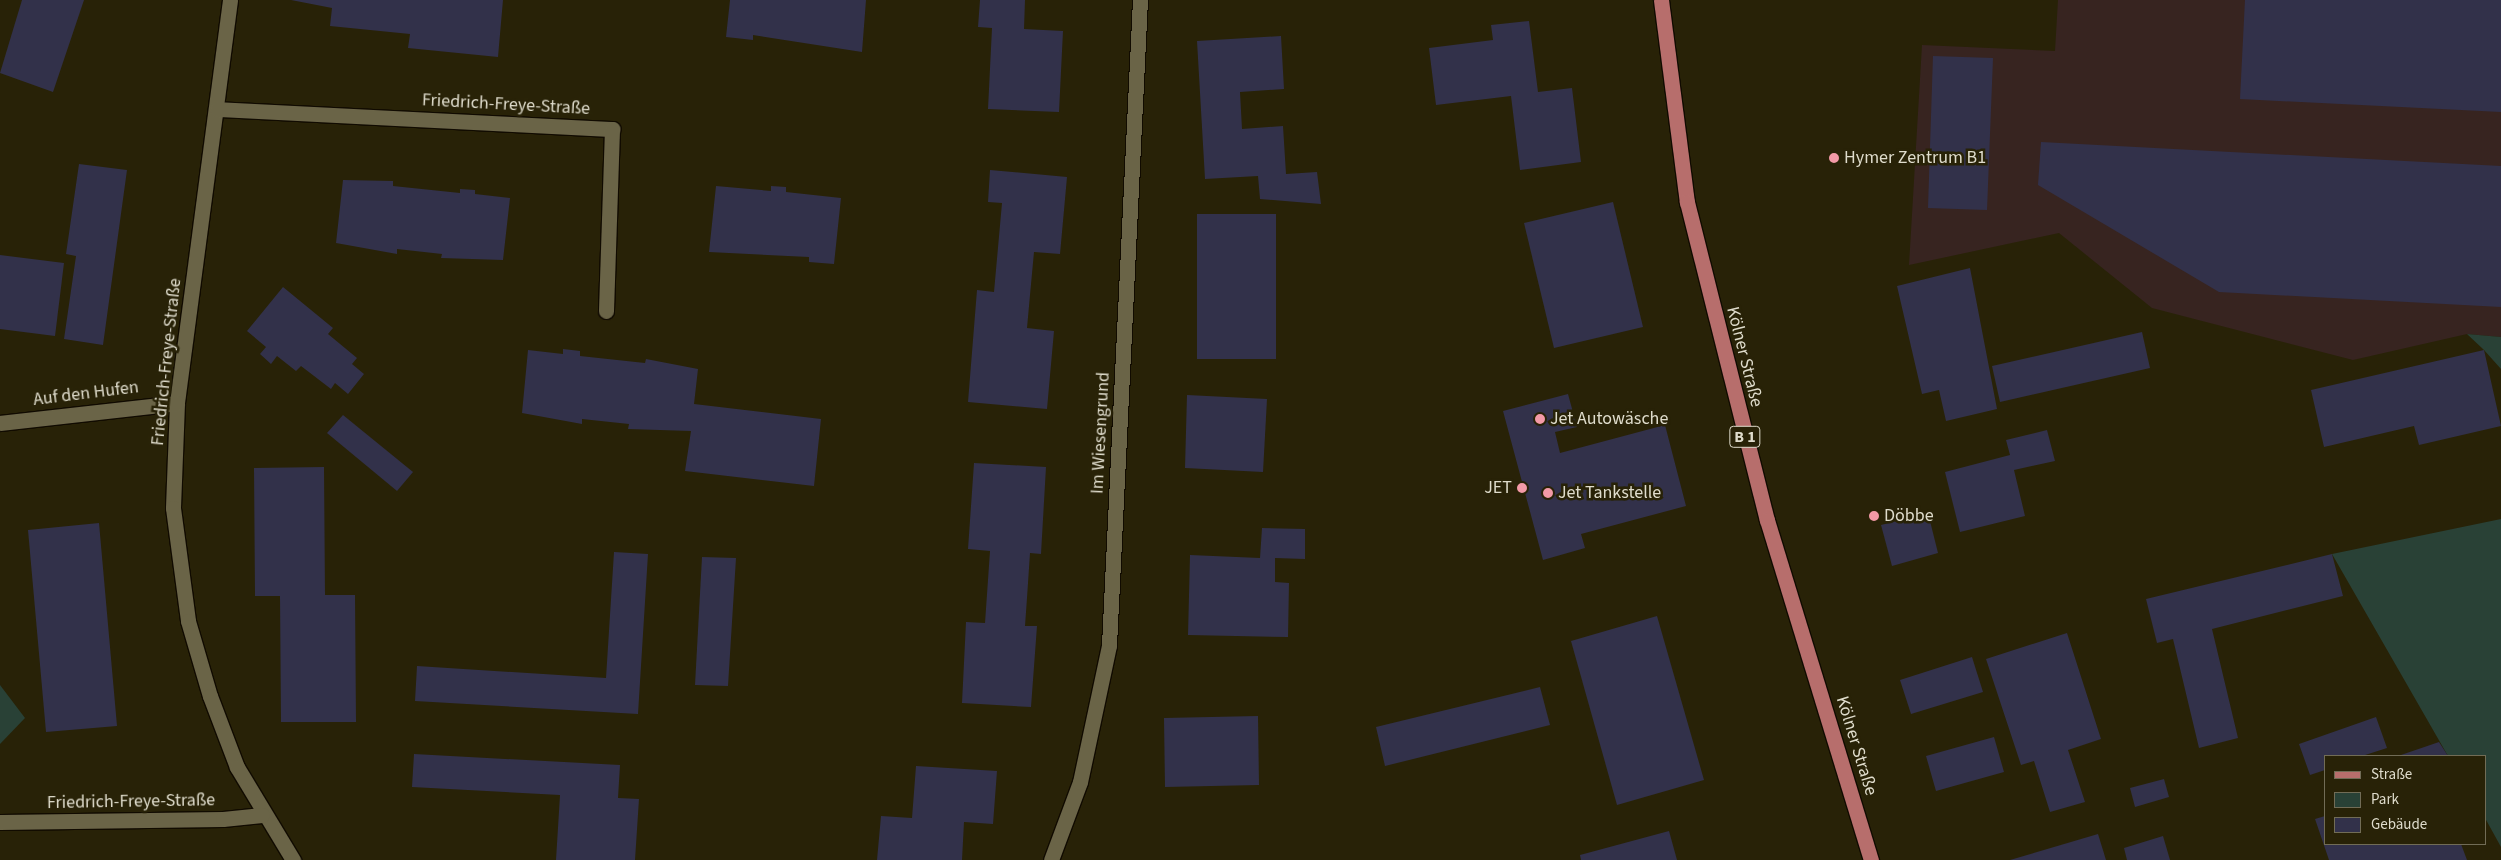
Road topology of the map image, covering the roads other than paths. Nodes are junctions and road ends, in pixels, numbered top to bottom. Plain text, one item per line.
1 (230, 0) edge
2 (1140, 0) edge
3 (1661, 0) edge
4 (217, 109) junction
5 (606, 311) dead end
6 (177, 403) junction
7 (0, 423) edge
8 (262, 815) junction
9 (0, 822) edge
10 (293, 860) edge
11 (1050, 860) edge
12 (1871, 860) edge

1 - 4 street, Friedrich-Freye-Straße
2 - 11 street, Im Wiesengrund
3 - 12 main road, Kölner Straße / B 1
4 - 5 street, Friedrich-Freye-Straße
4 - 6 street, Friedrich-Freye-Straße
6 - 7 street, Auf den Hufen
6 - 8 street, Friedrich-Freye-Straße
8 - 9 street, Friedrich-Freye-Straße
8 - 10 street, Friedrich-Freye-Straße

